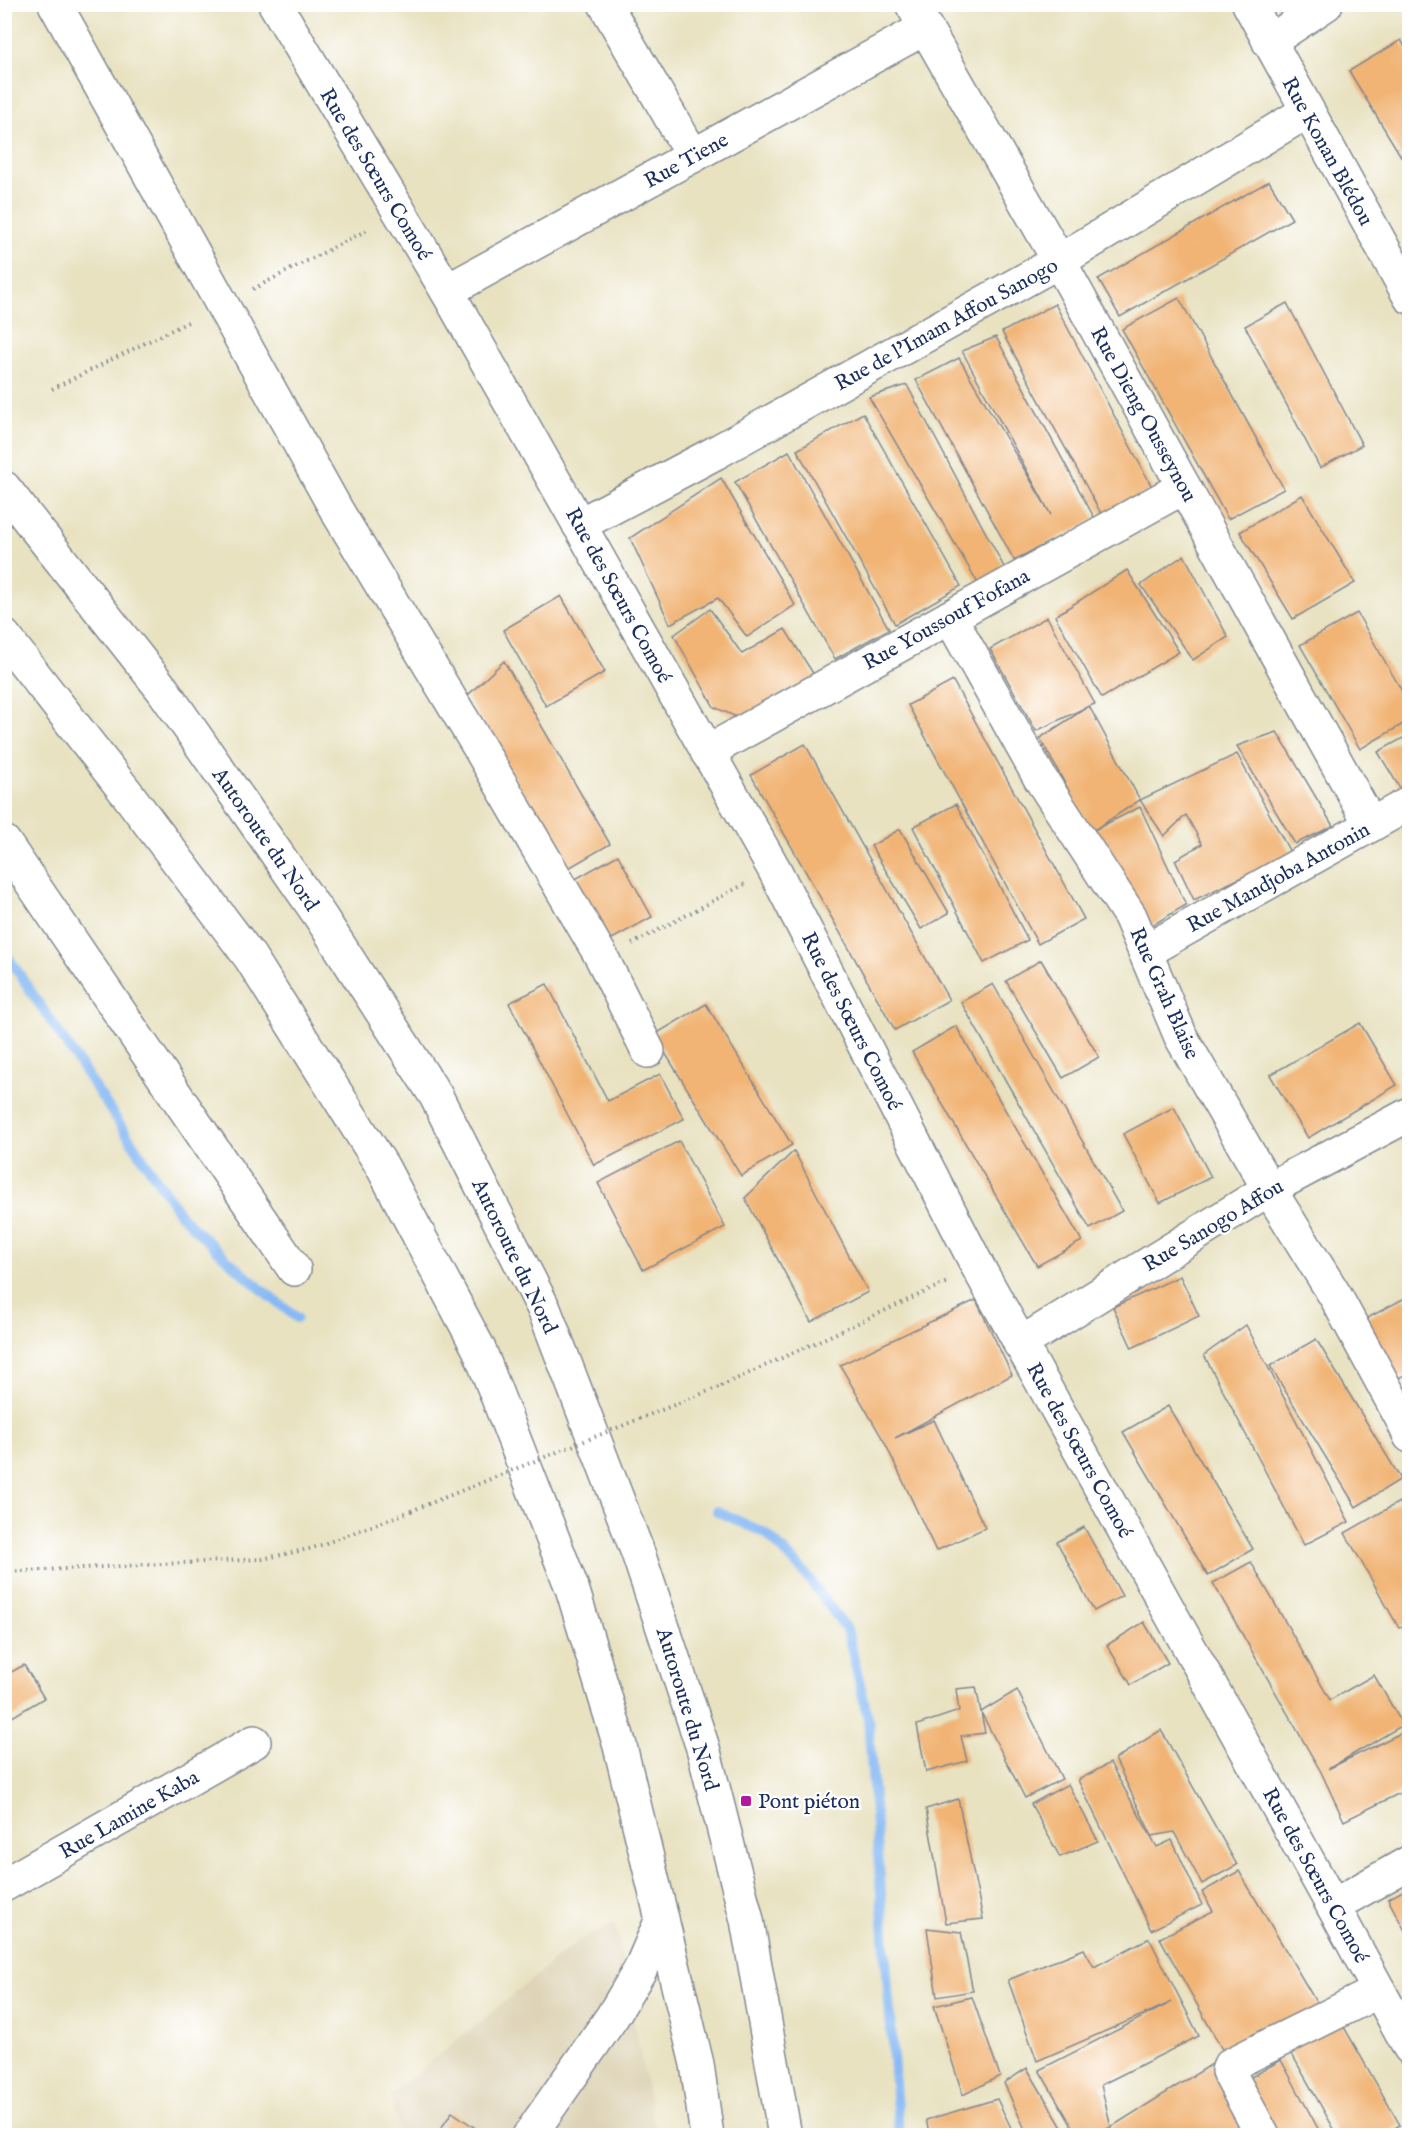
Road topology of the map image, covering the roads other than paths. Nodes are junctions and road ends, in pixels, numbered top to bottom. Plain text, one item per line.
1 (55, 4) edge
2 (276, 4) edge
3 (604, 4) edge
4 (1249, 4) edge
5 (1326, 4) edge
6 (919, 16) edge
7 (1269, 42) junction
8 (1306, 112) junction
9 (693, 156) junction
10 (1059, 261) junction
11 (447, 291) junction
12 (1410, 297) edge
13 (1184, 487) junction
14 (4, 488) edge
15 (579, 525) junction
16 (950, 617) junction
17 (4, 636) edge
18 (707, 752) junction
19 (1410, 803) edge
20 (1371, 825) junction
21 (4, 842) edge
22 (1146, 951) junction
23 (648, 1051) dead end
24 (1410, 1114) edge
25 (1269, 1189) junction
26 (294, 1269) dead end
27 (1020, 1344) junction
28 (1407, 1423) edge
29 (254, 1742) dead end
30 (1410, 1862) edge
31 (4, 1885) edge
32 (1333, 1906) junction
33 (662, 1919) junction
34 (1379, 1991) junction
35 (1410, 2049) edge
36 (529, 2136) edge
37 (707, 2136) edge
38 (784, 2136) edge
39 (1263, 2136) edge

1 - 23 main road
2 - 11 main road, Rue des Sœurs Comoé
3 - 9 main road
4 - 7 main road, Rue Konan Blédou
5 - 7 main road
6 - 9 main road, Rue Tiene
6 - 10 main road, Rue Dieng Ousseynou
7 - 8 main road, Rue Konan Blédou
8 - 10 main road, Rue de l'Imam Affou Sanogo
8 - 12 main road, Rue Konan Blédou
9 - 11 main road, Rue Tiene
10 - 13 main road, Rue Dieng Ousseynou
10 - 15 main road, Rue de l'Imam Affou Sanogo
11 - 15 main road, Rue des Sœurs Comoé
13 - 16 main road, Rue Youssouf Fofana
13 - 20 main road, Rue Dieng Ousseynou
14 - 38 main road, Autoroute du Nord
15 - 18 main road, Rue des Sœurs Comoé
16 - 18 main road, Rue Youssouf Fofana
16 - 22 main road, Rue Grah Blaise
17 - 33 main road
18 - 27 main road, Rue des Sœurs Comoé
19 - 20 main road, Rue Mandjoba Antonin
20 - 22 main road, Rue Mandjoba Antonin
21 - 26 main road
22 - 25 main road, Rue Grah Blaise
24 - 25 main road, Rue Sanogo Affou
25 - 27 main road, Rue Sanogo Affou
25 - 28 main road, Rue Grah Blaise
27 - 32 main road, Rue des Sœurs Comoé
29 - 31 main road, Rue Lamine Kaba
30 - 32 main road
32 - 34 main road, Rue des Sœurs Comoé
33 - 36 main road
33 - 37 main road
34 - 35 main road, Rue des Sœurs Comoé
34 - 39 main road

